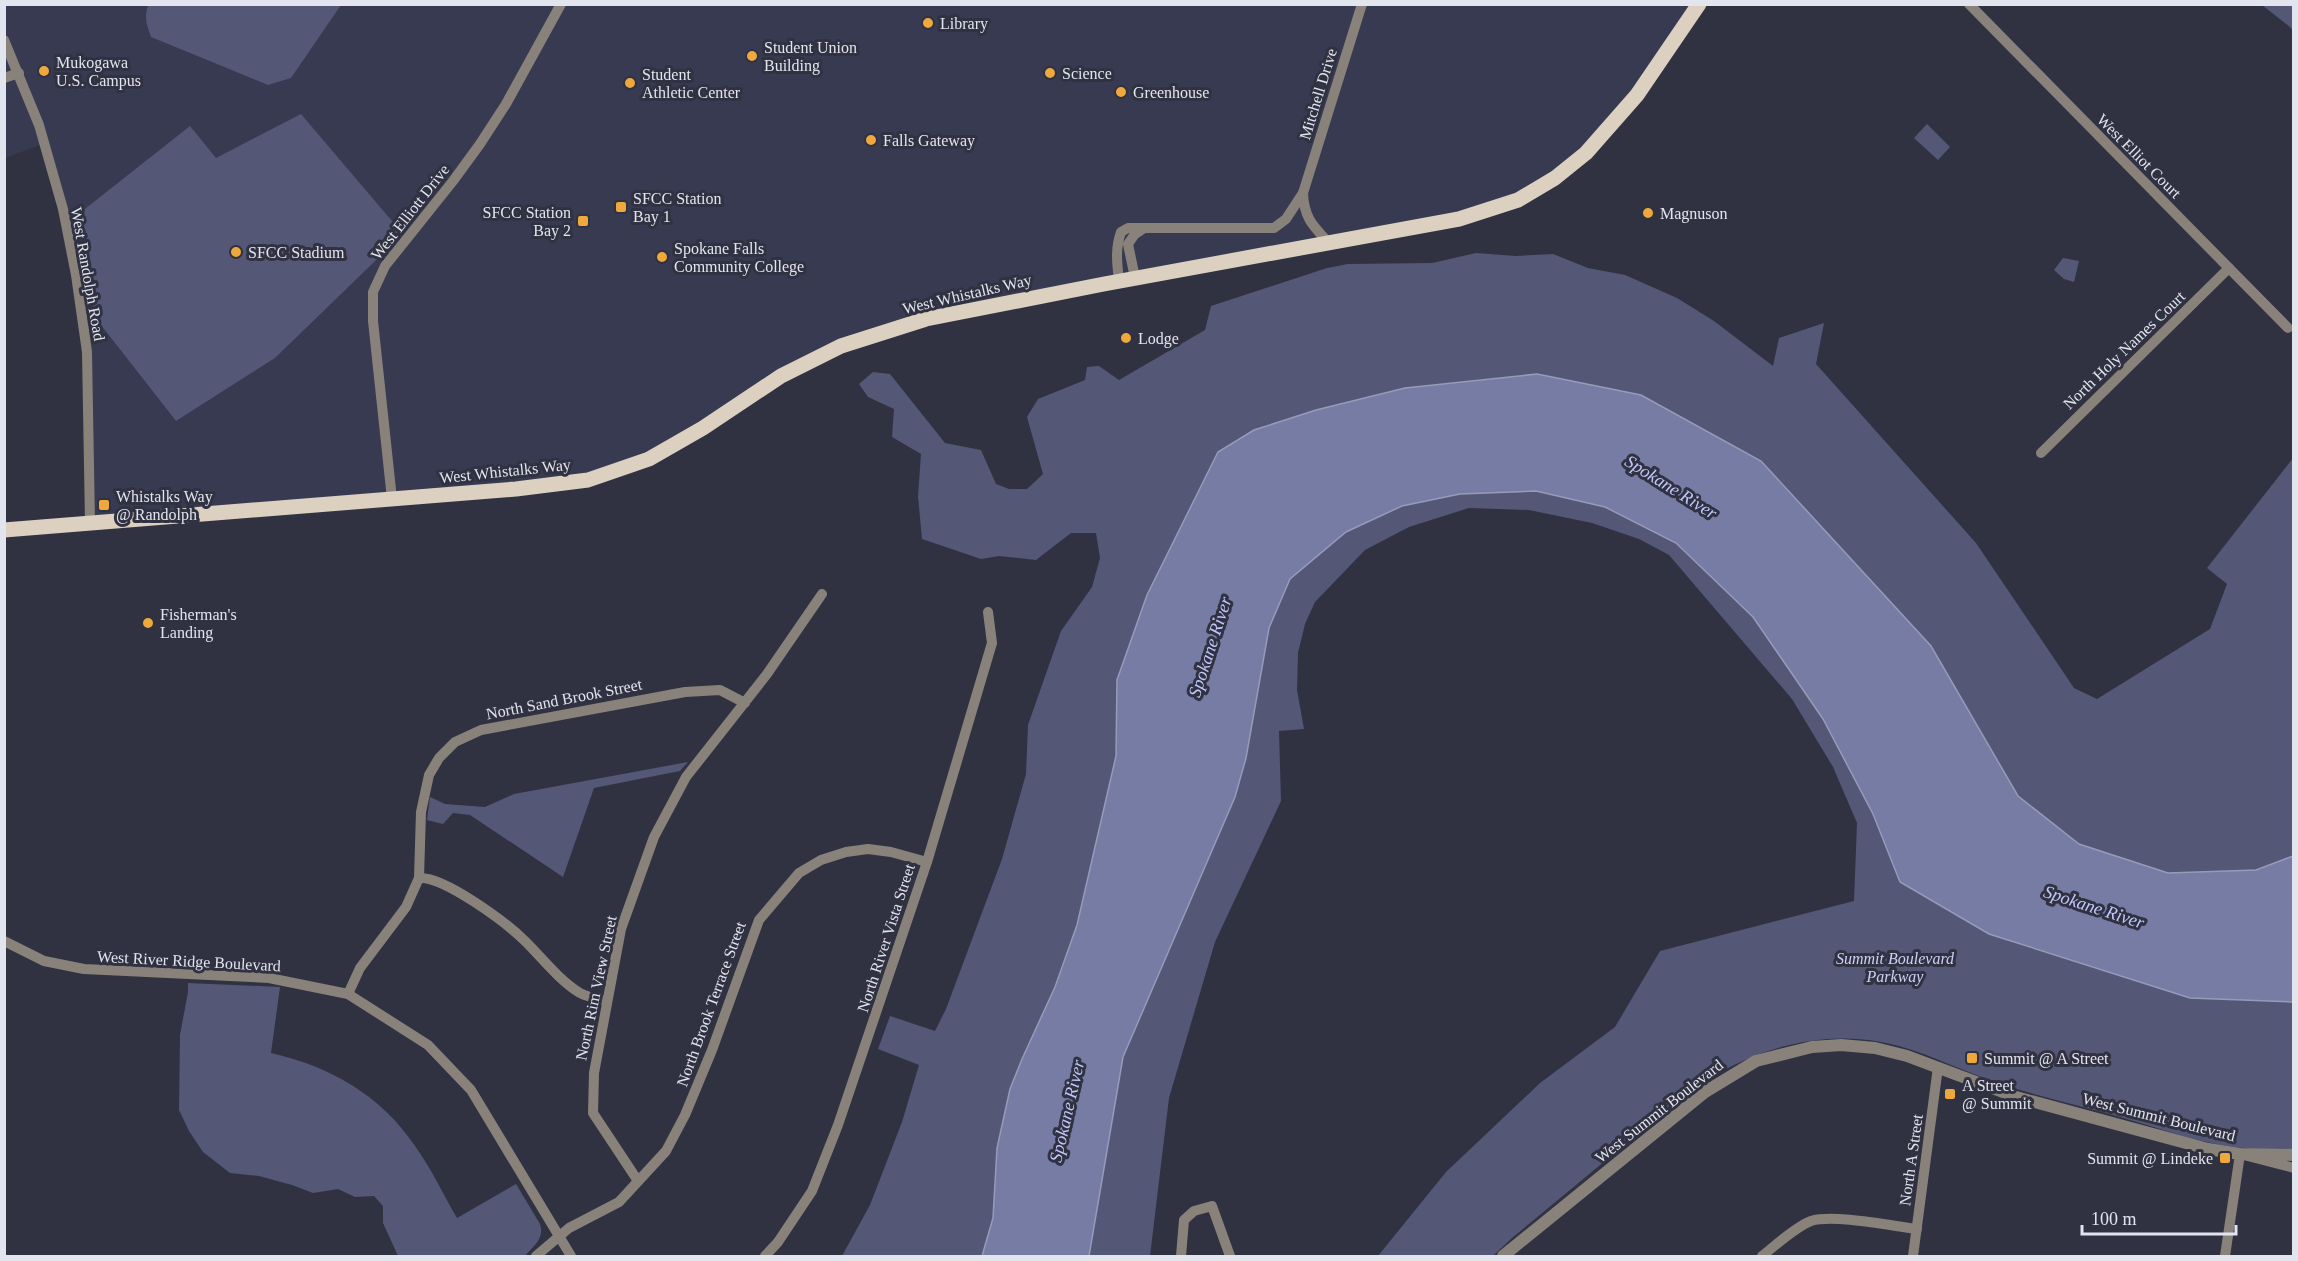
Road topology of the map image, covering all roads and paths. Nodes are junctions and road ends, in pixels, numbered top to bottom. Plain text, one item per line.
1 (561, 4) edge
2 (1362, 4) edge
3 (1699, 4) edge
4 (1968, 4) edge
5 (4, 40) edge
6 (19, 73) junction
7 (4, 78) edge
8 (1303, 193) junction
9 (1144, 228) junction
10 (1329, 243) junction
11 (2229, 268) junction
12 (1127, 280) junction
13 (2288, 328) dead end
14 (2041, 453) dead end
15 (392, 499) junction
16 (90, 523) junction
17 (4, 530) edge
18 (822, 594) dead end
19 (988, 612) dead end
20 (745, 702) junction
21 (927, 862) junction
22 (419, 878) junction
23 (4, 941) edge
24 (348, 994) junction
25 (607, 1001) junction
26 (1938, 1067) junction
27 (2240, 1154) junction
28 (2294, 1155) edge
29 (2294, 1168) edge
30 (638, 1181) junction
31 (1917, 1229) junction
32 (560, 1236) junction
33 (537, 1257) edge
34 (571, 1257) edge
35 (765, 1257) edge
36 (1181, 1257) edge
37 (1230, 1257) edge
38 (1503, 1257) edge
39 (1762, 1257) edge
40 (1913, 1257) edge
41 (2225, 1257) edge

1 - 15 street, West Elliott Drive
2 - 8 street, Mitchell Drive
3 - 10 main road, West Whistalks Way
4 - 11 street, West Elliot Court
5 - 6 street, West Randolph Road
6 - 7 street
6 - 16 street, West Randolph Road
8 - 9 street, Mitchell Drive
8 - 10 street
9 - 12 street
9 - 12 street
10 - 12 main road, West Whistalks Way
11 - 13 street, West Elliot Court
11 - 14 street, North Holy Names Court
12 - 15 main road, West Whistalks Way
15 - 16 main road, West Whistalks Way
16 - 17 main road, West Whistalks Way
18 - 20 street, North Rim View Street
19 - 21 street, North River Vista Street
20 - 22 street, North Sand Brook Street
20 - 25 street, North Rim View Street
21 - 30 street, North Brook Terrace Street
21 - 35 street, North River Vista Street
22 - 24 street, North Sand Brook Street
22 - 25 street
23 - 24 street, West River Ridge Boulevard
24 - 32 street, West River Ridge Boulevard
25 - 30 street, North Rim View Street
26 - 27 street, West Summit Boulevard
26 - 31 street, North A Street
26 - 38 street, West Summit Boulevard
27 - 28 street, West Summit Boulevard
27 - 29 street
27 - 41 street
30 - 32 street, North Brook Terrace Street
31 - 39 street
31 - 40 street, North A Street
32 - 33 street, North Brook Terrace Street
32 - 34 street, West River Ridge Boulevard
36 - 37 street

